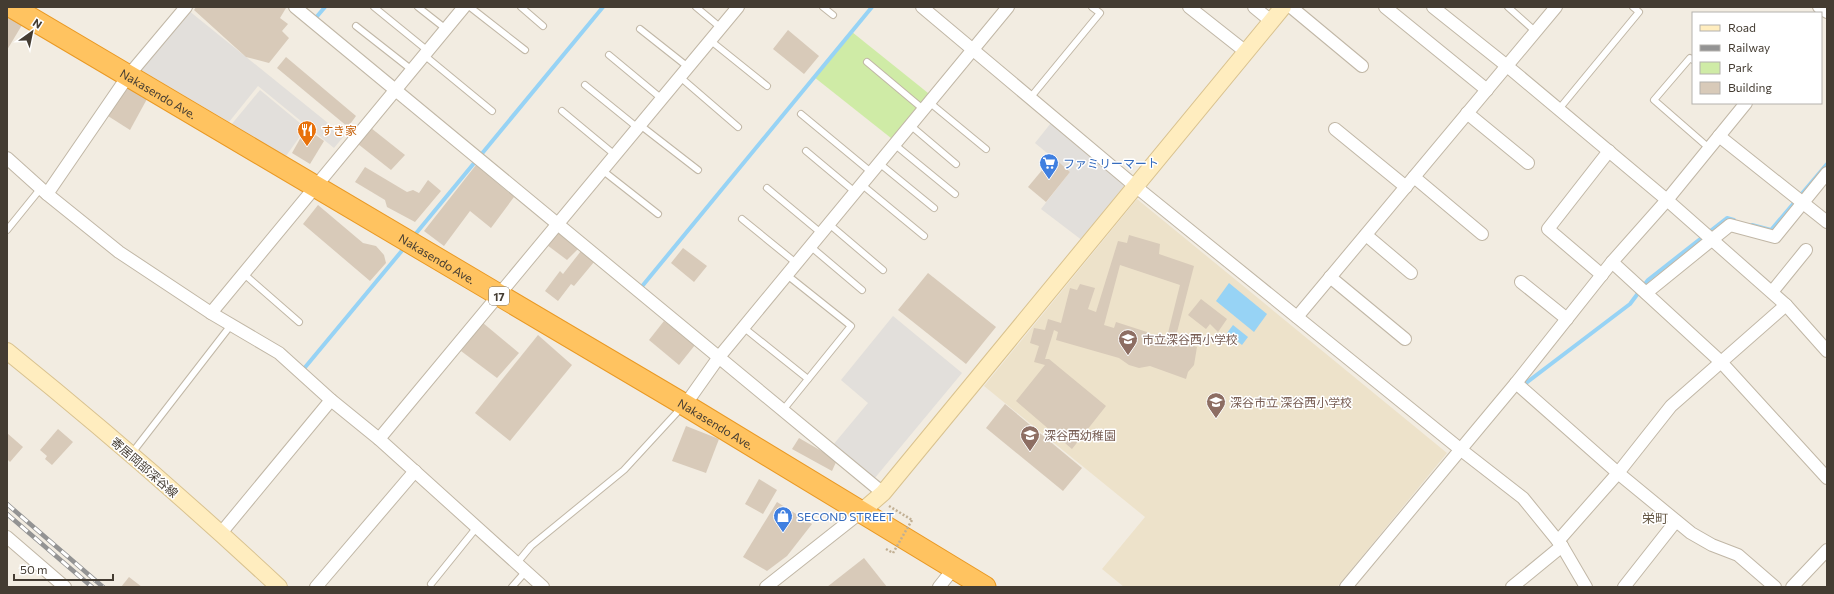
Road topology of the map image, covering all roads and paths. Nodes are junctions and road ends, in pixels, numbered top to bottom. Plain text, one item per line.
1 (12, 7) edge
2 (186, 7) edge
3 (295, 7) edge
4 (374, 7) edge
5 (418, 7) edge
6 (464, 7) edge
7 (470, 7) edge
8 (521, 7) edge
9 (696, 7) edge
10 (738, 7) edge
11 (823, 7) edge
12 (922, 7) edge
13 (1092, 7) edge
14 (1189, 7) edge
15 (1254, 7) edge
16 (1283, 7) edge
17 (1291, 7) edge
18 (1385, 7) edge
19 (1432, 7) edge
20 (1508, 7) edge
21 (1556, 7) edge
22 (1632, 7) edge
23 (1004, 9) edge
24 (833, 15) dead end
25 (1271, 21) junction
26 (356, 26) dead end
27 (544, 26) dead end
28 (721, 28) junction
29 (446, 29) junction
30 (640, 29) dead end
31 (1536, 32) junction
32 (710, 40) junction
33 (525, 50) dead end
34 (972, 50) junction
35 (1246, 52) junction
36 (426, 53) junction
37 (609, 55) dead end
38 (1692, 59) edge
39 (867, 62) dead end
40 (1362, 66) dead end
41 (1507, 66) junction
42 (688, 67) junction
43 (412, 70) junction
44 (128, 76) junction
45 (680, 77) junction
46 (585, 85) dead end
47 (767, 86) dead end
48 (396, 90) junction
49 (1487, 90) junction
50 (1030, 98) junction
51 (662, 99) junction
52 (1745, 104) edge
53 (926, 106) junction
54 (1559, 109) junction
55 (562, 110) dead end
56 (492, 111) dead end
57 (1467, 113) junction
58 (801, 114) dead end
59 (910, 125) junction
60 (639, 126) junction
61 (738, 127) dead end
62 (1335, 129) dead end
63 (1720, 136) junction
64 (894, 144) junction
65 (1709, 148) junction
66 (986, 149) dead end
67 (806, 151) dead end
68 (1609, 152) junction
69 (615, 155) junction
70 (7, 158) edge
71 (1528, 163) dead end
72 (956, 164) dead end
73 (875, 167) junction
74 (602, 170) junction
75 (698, 170) dead end
76 (1827, 173) edge
77 (1410, 182) junction
78 (1135, 186) junction
79 (316, 188) junction
80 (767, 188) dead end
81 (858, 188) junction
82 (44, 191) junction
83 (955, 194) dead end
84 (1667, 200) junction
85 (1803, 203) junction
86 (934, 208) dead end
87 (658, 214) dead end
88 (742, 219) dead end
89 (1827, 222) edge
90 (558, 224) junction
91 (825, 228) junction
92 (7, 230) edge
93 (1482, 234) dead end
94 (1366, 235) junction
95 (924, 236) dead end
96 (1711, 239) junction
97 (810, 246) junction
98 (1806, 250) dead end
99 (1612, 262) junction
100 (796, 263) junction
101 (883, 270) dead end
102 (1411, 273) dead end
103 (244, 274) junction
104 (787, 275) junction
105 (1602, 275) junction
106 (1330, 277) junction
107 (1521, 282) dead end
108 (862, 290) dead end
109 (1772, 292) junction
110 (1646, 293) junction
111 (497, 295) junction
112 (1786, 305) junction
113 (211, 313) junction
114 (1297, 317) junction
115 (1567, 319) junction
116 (299, 322) dead end
117 (231, 325) junction
118 (743, 327) junction
119 (1405, 339) dead end
120 (1825, 346) edge
121 (7, 350) edge
122 (718, 357) junction
123 (1721, 362) junction
124 (808, 379) junction
125 (1516, 383) junction
126 (331, 400) junction
127 (685, 405) junction
128 (783, 410) junction
129 (379, 438) junction
130 (1460, 450) junction
131 (131, 455) junction
132 (415, 471) junction
133 (1618, 472) junction
134 (1827, 478) edge
135 (886, 500) junction
136 (861, 512) junction
137 (1676, 521) junction
138 (477, 527) junction
139 (221, 533) junction
140 (7, 537) edge
141 (1560, 544) junction
142 (1827, 550) edge
143 (893, 553) dead end
144 (522, 567) junction
145 (954, 568) junction
146 (430, 584) dead end
147 (773, 585) edge
148 (1772, 586) edge
149 (65, 587) edge
150 (279, 587) edge
151 (316, 587) edge
152 (512, 587) edge
153 (543, 587) edge
154 (939, 587) edge
155 (985, 587) edge
156 (1346, 587) edge
157 (1512, 587) edge
158 (1586, 587) edge
159 (1624, 587) edge
160 (1792, 587) edge

1 - 44 highway, Nakasendo Ave. / 17
2 - 44 street
3 - 48 street
4 - 36 lane
5 - 29 lane
6 - 29 street
7 - 33 lane
8 - 27 lane
9 - 28 lane
10 - 28 street
11 - 24 lane
12 - 34 street
13 - 50 lane
14 - 35 street
15 - 25 street
16 - 25 street
17 - 40 street
18 - 49 street
19 - 41 street
20 - 31 lane
21 - 31 street
22 - 54 lane
23 - 34 street
25 - 35 street
26 - 43 lane
28 - 32 street
29 - 36 street
30 - 42 lane
31 - 41 street
32 - 42 street
32 - 47 lane
34 - 50 street
34 - 53 street
35 - 78 street
36 - 43 street
36 - 56 lane
37 - 51 lane
38 - 65 lane
39 - 53 lane
41 - 49 street
41 - 54 street
42 - 45 street
43 - 48 street
44 - 79 highway, Nakasendo Ave. / 17
44 - 82 street
45 - 51 street
45 - 61 lane
46 - 60 lane
48 - 79 street
48 - 90 street
49 - 57 street
50 - 78 street
51 - 60 street
52 - 63 street
53 - 59 street
53 - 66 lane
54 - 68 street
55 - 69 lane
57 - 71 street
57 - 77 street
58 - 73 lane
59 - 64 street
59 - 72 lane
60 - 69 street
60 - 75 lane
62 - 77 street
63 - 65 street
63 - 85 street
64 - 73 street
64 - 83 lane
65 - 84 street
67 - 81 lane
68 - 84 street
68 - 105 street
69 - 74 street
70 - 82 street
73 - 81 street
73 - 86 lane
74 - 87 lane
74 - 90 street
76 - 85 street
77 - 93 street
77 - 94 street
78 - 114 street
78 - 135 street
79 - 103 street
79 - 111 highway, Nakasendo Ave. / 17
80 - 91 lane
81 - 91 street
81 - 95 lane
82 - 92 lane
82 - 113 street
84 - 96 street
84 - 99 street
85 - 89 street
85 - 96 street
88 - 100 lane
90 - 111 street
90 - 122 street
91 - 97 street
91 - 101 lane
94 - 102 street
94 - 106 street
96 - 109 street
96 - 110 street
97 - 100 street
97 - 108 lane
98 - 109 street
99 - 105 street
99 - 110 street
100 - 104 street
103 - 113 street
103 - 116 lane
104 - 118 street
104 - 124 lane
105 - 115 street
106 - 114 street
106 - 119 street
107 - 115 street
109 - 112 street
110 - 123 street
111 - 127 highway, Nakasendo Ave. / 17
111 - 129 street
112 - 120 street
112 - 123 street
113 - 117 street
114 - 130 street
115 - 125 street
117 - 126 street
117 - 131 lane
118 - 122 street
118 - 124 lane
121 - 131 street, 寄居岡部深谷線
122 - 127 street
122 - 128 street
123 - 133 street
123 - 134 street
124 - 128 lane
125 - 130 street
125 - 133 street
126 - 129 street
126 - 139 street
127 - 136 highway, Nakasendo Ave. / 17
127 - 144 lane
128 - 135 street
129 - 132 street
130 - 141 street
130 - 156 street
131 - 139 street, 寄居岡部深谷線
132 - 138 street
132 - 151 street
133 - 137 street
133 - 141 street
135 - 136 street
135 - 143 path, bridge
136 - 145 highway, Nakasendo Ave. / 17
136 - 147 street
137 - 148 street
137 - 159 street
138 - 144 street
138 - 146 lane
139 - 150 street, 寄居岡部深谷線
140 - 149 street
141 - 157 street
141 - 158 street
142 - 160 street
144 - 152 lane
144 - 153 street
145 - 154 street
145 - 155 highway, Nakasendo Ave. / 17

